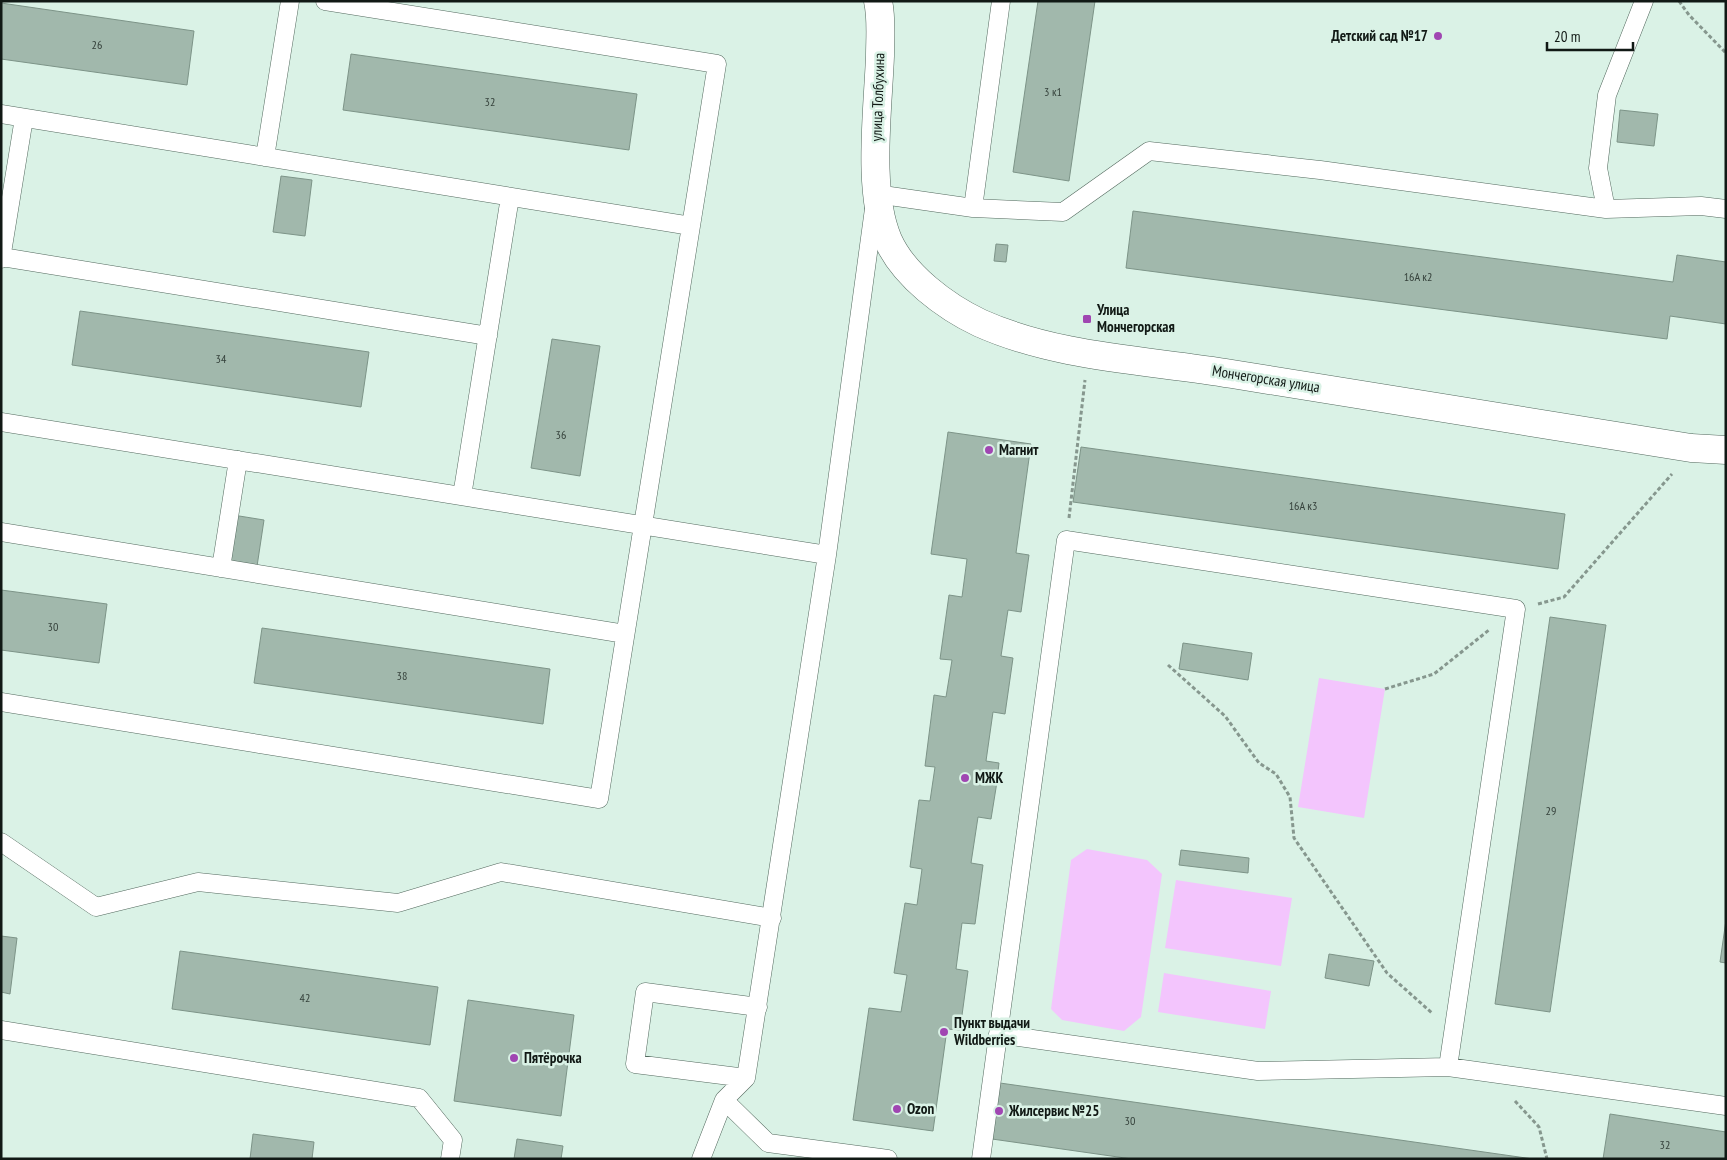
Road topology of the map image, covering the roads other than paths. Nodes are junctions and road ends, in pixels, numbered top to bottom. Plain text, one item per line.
1 (290, 1) edge
2 (325, 1) edge
3 (878, 1) edge
4 (1001, 1) edge
5 (1644, 1) edge
6 (1, 114) edge
7 (24, 118) junction
8 (265, 157) junction
9 (876, 194) junction
10 (510, 197) junction
11 (973, 208) junction
12 (1606, 208) junction
13 (1726, 209) edge
14 (4, 223) edge
15 (691, 226) junction
16 (1, 258) edge
17 (488, 336) junction
18 (1, 422) edge
19 (1726, 450) edge
20 (238, 460) junction
21 (462, 496) junction
22 (643, 525) junction
23 (1, 532) edge
24 (827, 555) junction
25 (220, 568) junction
26 (626, 634) junction
27 (1, 702) edge
28 (1, 842) edge
29 (772, 918) junction
30 (758, 1008) junction
31 (1, 1030) edge
32 (998, 1034) junction
33 (1448, 1066) junction
34 (746, 1078) junction
35 (724, 1100) junction
36 (1726, 1106) edge
37 (450, 1159) edge
38 (701, 1159) edge
39 (888, 1159) edge
40 (981, 1159) edge

1 - 8 lane
2 - 15 lane
3 - 9 street, улица Толбухина
4 - 11 lane
5 - 12 lane
6 - 7 lane
7 - 8 lane
7 - 14 lane
8 - 10 lane
9 - 11 lane
9 - 19 street, Мончегорская улица
9 - 24 lane
10 - 15 lane
10 - 17 lane
11 - 12 lane
12 - 13 lane
14 - 16 lane
15 - 22 lane
16 - 17 lane
17 - 21 lane
18 - 20 lane
20 - 21 lane
20 - 25 lane
21 - 22 lane
22 - 24 lane
22 - 26 lane
23 - 25 lane
24 - 29 lane
25 - 26 lane
26 - 27 lane
28 - 29 lane
29 - 30 lane
30 - 34 lane
30 - 34 lane
31 - 37 lane
32 - 33 lane
32 - 33 lane
32 - 40 lane
33 - 36 lane
34 - 35 lane
35 - 38 lane
35 - 39 lane

